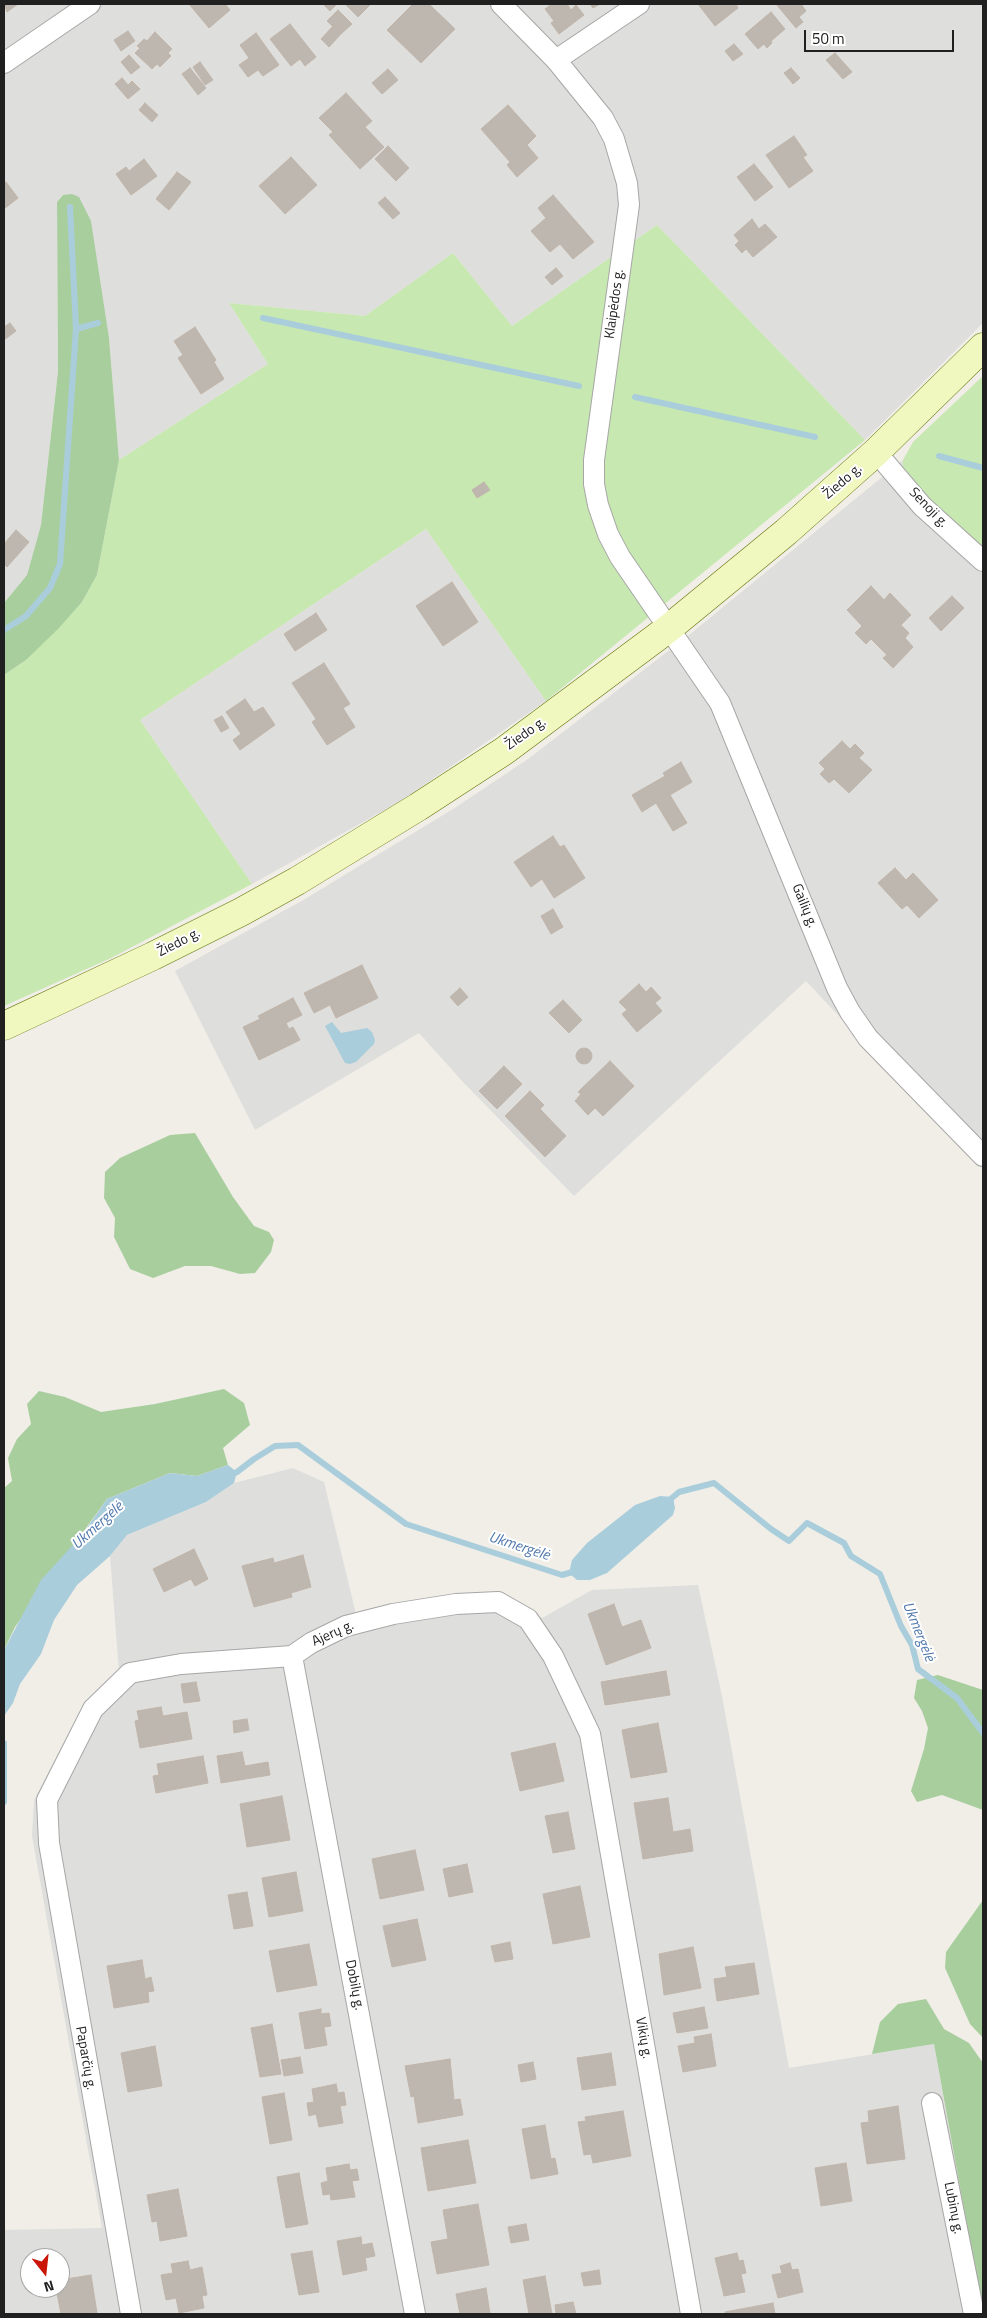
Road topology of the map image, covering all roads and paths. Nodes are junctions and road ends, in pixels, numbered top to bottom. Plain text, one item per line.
1 (90, 4) edge
2 (501, 4) edge
3 (639, 4) edge
4 (556, 60) junction
5 (4, 63) edge
6 (983, 347) edge
7 (876, 452) junction
8 (983, 561) edge
9 (669, 628) junction
10 (4, 1026) edge
11 (983, 1156) edge
12 (292, 1656) junction
13 (595, 1761) joint
14 (47, 1800) joint
15 (932, 2102) dead end
16 (132, 2314) edge
17 (415, 2314) edge
18 (691, 2314) edge
19 (974, 2314) edge

1 - 5 street
2 - 4 street, Klaipėdos g.
3 - 4 street
4 - 9 street, Klaipėdos g.
6 - 7 street, Žiedo g.
7 - 8 street, Senoji g.
7 - 9 street, Žiedo g.
9 - 10 street, Žiedo g.
9 - 11 street, Gailių g.
12 - 13 street, Ajerų g.
12 - 14 street, Ajerų g.
12 - 17 street, Dobilų g.
13 - 18 street, Vikių g.
14 - 16 street, Paparčių g.
15 - 19 street, Lubinų g.

